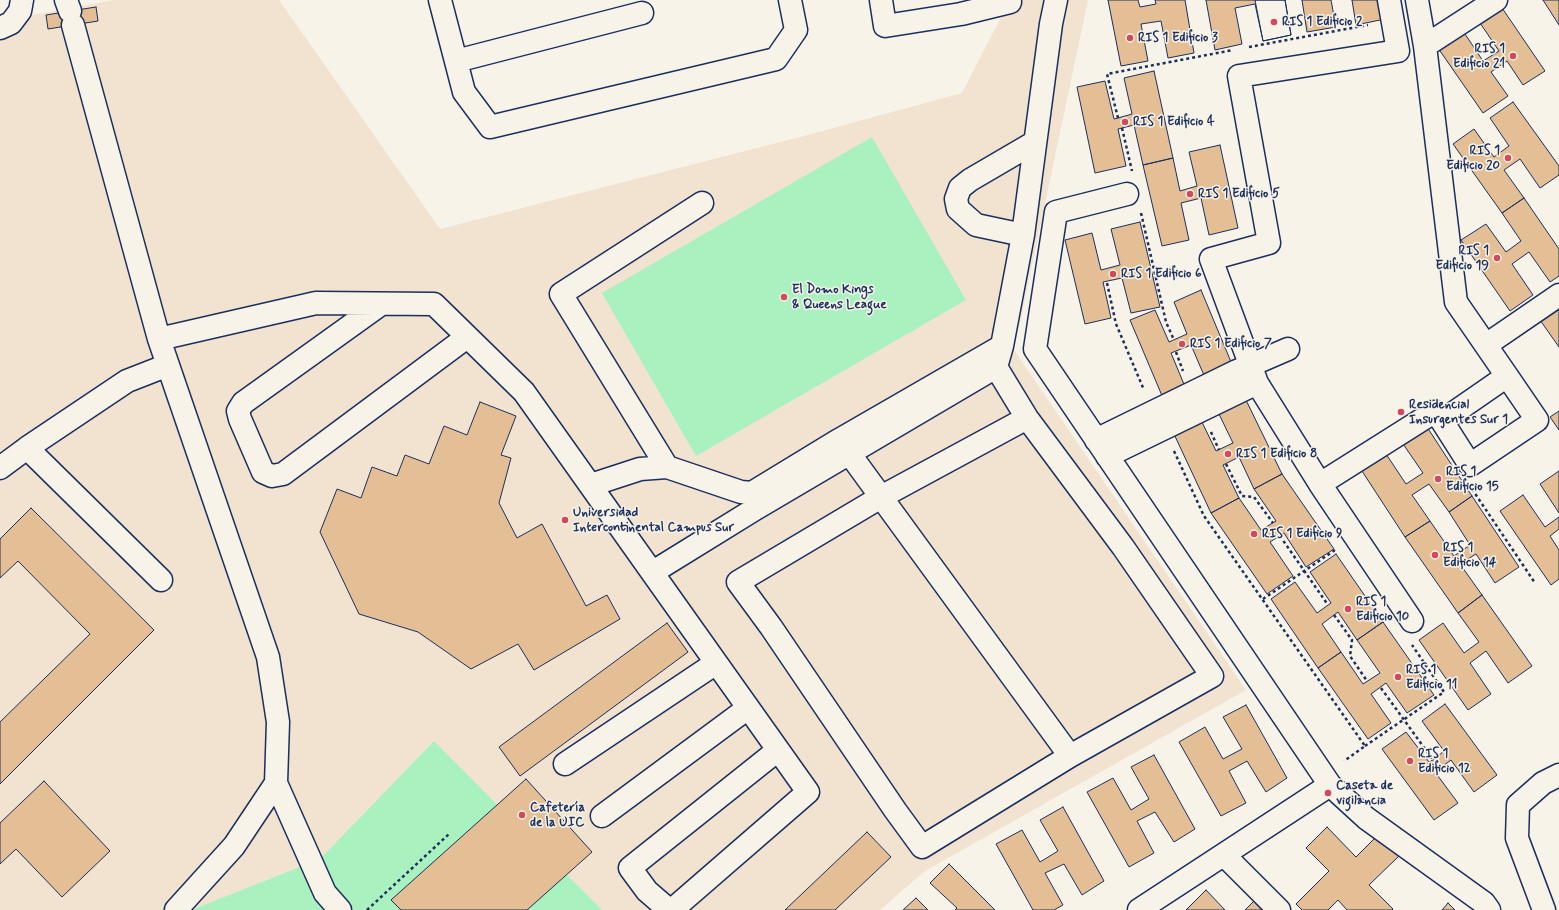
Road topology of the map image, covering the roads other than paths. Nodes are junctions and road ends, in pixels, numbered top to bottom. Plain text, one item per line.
1 (22, 0) edge
2 (440, 0) edge
3 (790, 0) edge
4 (881, 0) edge
5 (1009, 0) edge
6 (1056, 0) edge
7 (1389, 0) edge
8 (1417, 0) edge
9 (1496, 0) edge
10 (955, 8) edge
11 (70, 12) edge
12 (642, 13) dead end
13 (0, 28) edge
14 (1425, 46) junction
15 (456, 61) junction
16 (1035, 142) junction
17 (1133, 192) road end
18 (702, 203) dead end
19 (1023, 235) junction
20 (1559, 295) edge
21 (381, 304) junction
22 (467, 337) junction
23 (159, 339) junction
24 (1486, 345) junction
25 (1002, 346) junction
26 (1288, 349) dead end
27 (168, 365) junction
28 (996, 367) junction
29 (1254, 374) junction
30 (1507, 376) junction
31 (1027, 418) junction
32 (1442, 421) junction
33 (844, 447) junction
34 (27, 448) junction
35 (1102, 448) junction
36 (0, 468) edge
37 (667, 468) junction
38 (1320, 484) junction
39 (592, 485) junction
40 (881, 497) junction
41 (757, 499) junction
42 (653, 572) junction
43 (161, 580) dead end
44 (1412, 621) dead end
45 (716, 663) junction
46 (748, 708) junction
47 (778, 750) junction
48 (1070, 756) junction
49 (565, 764) dead end
50 (1551, 779) edge
51 (276, 783) junction
52 (1330, 785) junction
53 (602, 816) dead end
54 (1224, 855) junction
55 (176, 910) edge
56 (340, 910) edge
57 (670, 910) edge
58 (1139, 910) edge
59 (1279, 910) edge
60 (1489, 910) edge
61 (1544, 910) edge

1 - 13 street
2 - 15 street
3 - 15 street
4 - 10 street
5 - 10 street
6 - 16 street
7 - 29 street
8 - 14 street
9 - 14 street
11 - 23 street
12 - 15 street
14 - 24 street
16 - 19 street
16 - 19 street
17 - 35 street
18 - 37 street
19 - 25 street
20 - 24 street
21 - 22 street
21 - 22 street
21 - 23 street
22 - 39 street
23 - 27 street
24 - 30 street
25 - 28 street
25 - 33 street
26 - 29 street
27 - 34 street
27 - 51 street
28 - 31 street
28 - 33 street
29 - 35 street
29 - 38 street
30 - 32 street
30 - 32 street
31 - 40 street
31 - 48 street
32 - 38 street
33 - 40 street
33 - 41 street
34 - 36 street
34 - 43 street
35 - 52 street
37 - 39 street
37 - 41 street
38 - 44 street
39 - 42 street
40 - 48 street
40 - 48 street
41 - 42 street
42 - 45 street
45 - 46 street
45 - 49 street
46 - 47 street
46 - 53 street
47 - 57 street
47 - 57 street
50 - 61 street
51 - 55 street
51 - 56 street
52 - 54 street
52 - 60 street
54 - 58 street
54 - 59 street

